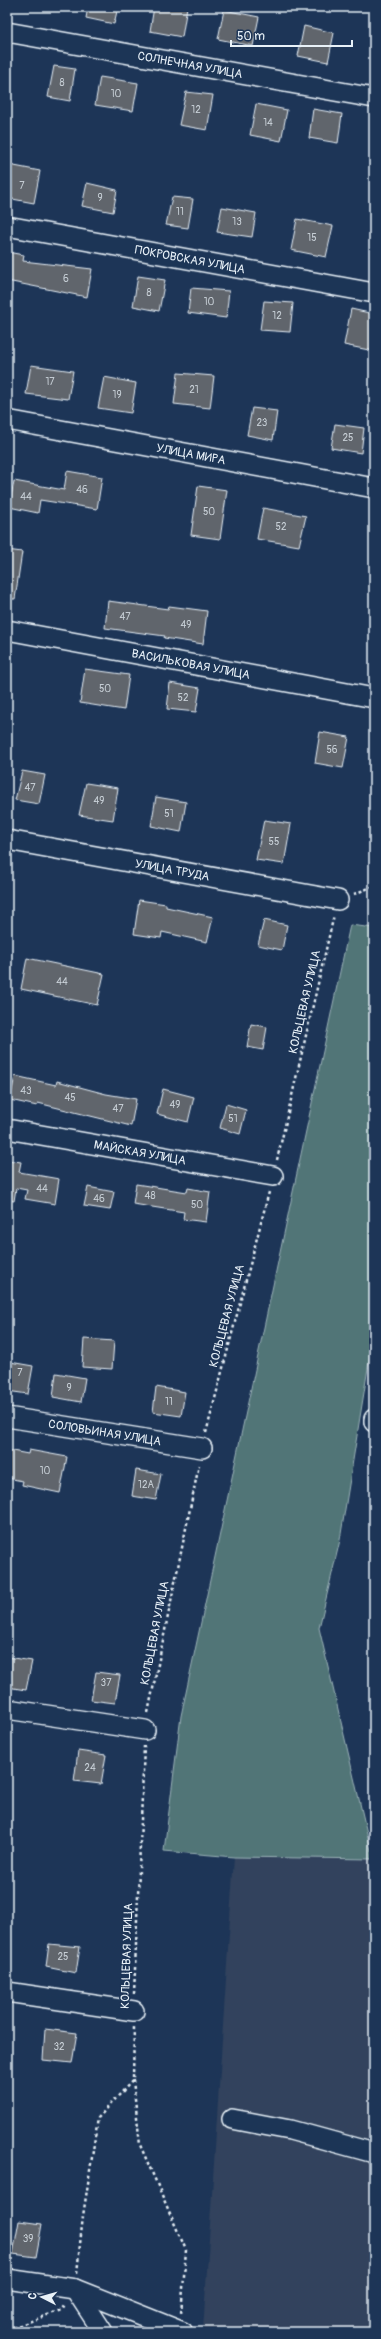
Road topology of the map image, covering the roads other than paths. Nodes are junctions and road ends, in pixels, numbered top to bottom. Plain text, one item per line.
1 (7, 32) edge
2 (374, 98) edge
3 (7, 226) edge
4 (374, 292) edge
5 (7, 420) edge
6 (374, 488) edge
7 (7, 630) edge
8 (374, 698) edge
9 (7, 840) edge
10 (338, 900) road end
11 (7, 1129) edge
12 (273, 1176) road end
13 (7, 1417) edge
14 (374, 1419) edge
15 (374, 1422) edge
16 (202, 1448) road end
17 (7, 1709) edge
18 (145, 1730) road end
19 (7, 1992) edge
20 (134, 2012) road end
21 (232, 2119) dead end
22 (374, 2153) edge
23 (7, 2279) edge
24 (75, 2289) junction
25 (181, 2331) edge
26 (103, 2332) edge

1 - 2 street, СОЛНЕЧНАЯ УЛИЦА
3 - 4 street, ПОКРОВСКАЯ УЛИЦА
5 - 6 street, УЛИЦА МИРА
7 - 8 street, ВАСИЛЬКОВАЯ УЛИЦА
9 - 10 street, УЛИЦА ТРУДА
11 - 12 street, МАЙСКАЯ УЛИЦА
13 - 16 street, СОЛОВЬИНАЯ УЛИЦА
14 - 15 street
17 - 18 street
19 - 20 street
21 - 22 street
23 - 24 street
24 - 25 street
24 - 26 street

